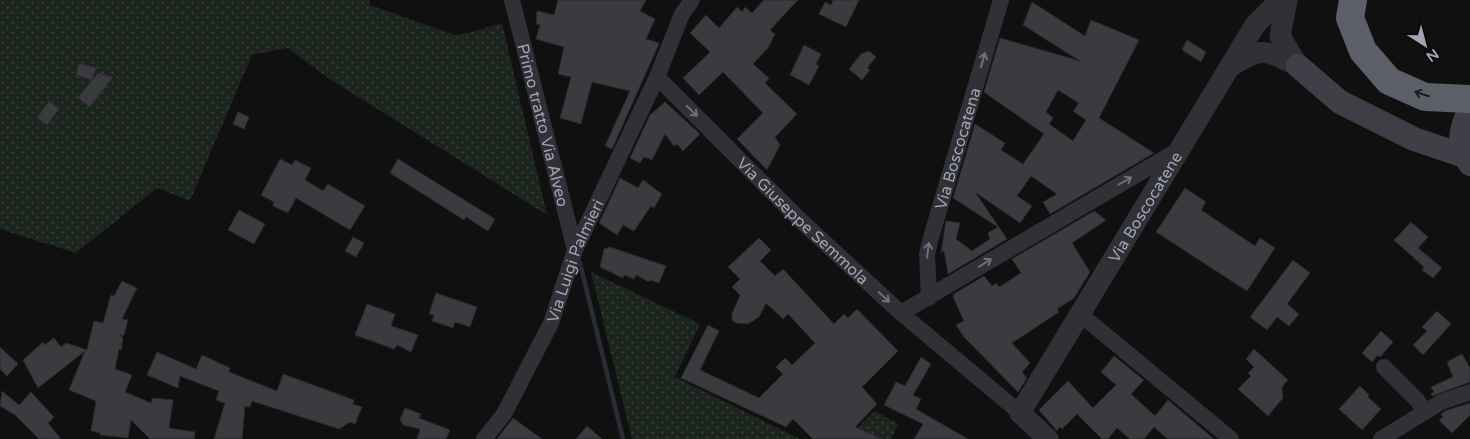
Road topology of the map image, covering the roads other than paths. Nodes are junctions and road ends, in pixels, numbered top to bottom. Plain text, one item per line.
1 (512, 0) edge
2 (692, 0) edge
3 (1002, 0) edge
4 (1353, 0) edge
5 (1281, 1) edge
6 (1260, 24) junction
7 (1268, 51) junction
8 (1231, 66) junction
9 (1298, 66) junction
10 (657, 77) junction
11 (1467, 111) edge
12 (1414, 139) junction
13 (1177, 151) junction
14 (1467, 160) edge
15 (575, 250) junction
16 (929, 298) junction
17 (901, 313) junction
18 (1080, 314) junction
19 (1384, 367) dead end
20 (1470, 392) edge
21 (1425, 412) junction
22 (1020, 413) junction
23 (484, 439) edge
24 (1031, 439) edge
25 (1048, 439) edge
26 (1231, 439) edge
27 (1381, 439) edge

1 - 15 street, Primo tratto Via Alveo
2 - 10 street
16 -> 3 street, Via Boscocatena
11 -> 4 highway
5 - 6 street, Via Boscocatene
5 - 9 street
6 - 7 street
6 - 8 street, Via Boscocatene
7 - 8 street
7 - 9 street
8 - 13 street, Via Boscocatene
9 - 12 main road
10 - 15 street, Via Luigi Palmieri
10 -> 17 street, Via Giuseppe Semmola
11 - 12 main road
11 - 14 main road
12 - 14 main road
16 -> 13 street
13 - 18 street, Via Boscocatene
15 - 23 street, Via Luigi Palmieri
16 - 17 street
17 - 22 street, Via Giuseppe Semmola
18 - 22 street, Via Boscocatene
18 - 26 street
19 - 21 street
20 - 21 street
21 - 27 street
22 - 24 street, Via Giuseppe Semmola
22 - 25 street, Via Giuseppe Semmola

